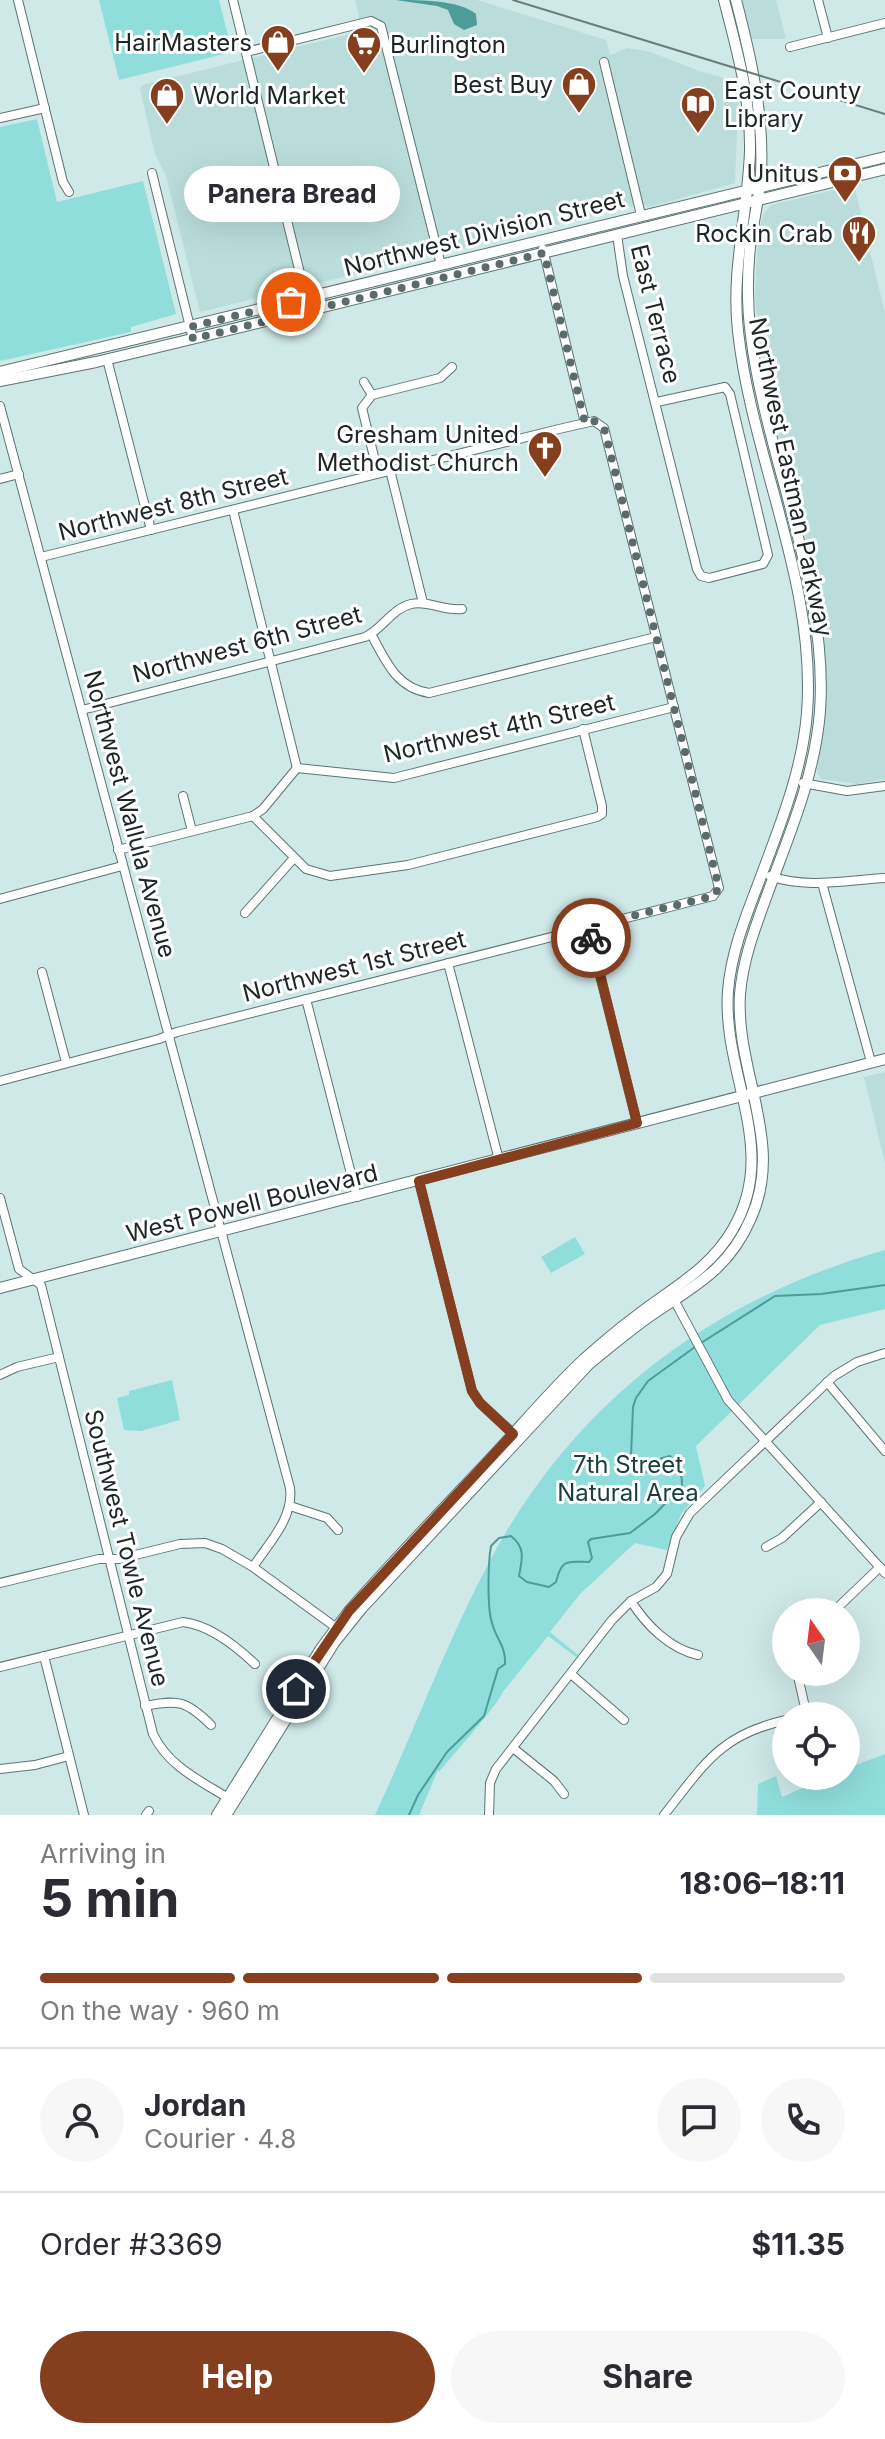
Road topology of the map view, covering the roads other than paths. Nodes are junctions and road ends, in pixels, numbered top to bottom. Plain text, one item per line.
1 (18, 0) edge
2 (233, 0) edge
3 (724, 0) edge
4 (736, 0) edge
5 (818, 0) edge
6 (885, 23) edge
7 (828, 38) junction
8 (790, 47) dead end
9 (246, 52) junction
10 (604, 62) dead end
11 (45, 108) junction
12 (0, 118) edge
13 (885, 157) edge
14 (885, 169) edge
15 (152, 173) dead end
16 (759, 187) junction
17 (747, 190) junction
18 (69, 192) dead end
19 (758, 200) junction
20 (745, 203) junction
21 (641, 215) junction
22 (617, 235) junction
23 (543, 240) junction
24 (544, 253) junction
25 (441, 265) junction
26 (306, 298) junction
27 (309, 310) junction
28 (190, 327) junction
29 (193, 339) junction
30 (107, 359) junction
31 (452, 367) dead end
32 (0, 372) edge
33 (0, 381) edge
34 (364, 382) dead end
35 (372, 395) junction
36 (657, 402) junction
37 (0, 406) edge
38 (590, 422) junction
39 (390, 470) junction
40 (378, 473) junction
41 (19, 474) junction
42 (0, 479) edge
43 (233, 510) junction
44 (151, 530) junction
45 (41, 557) junction
46 (423, 603) junction
47 (462, 609) dead end
48 (371, 634) junction
49 (656, 637) junction
50 (270, 661) junction
51 (674, 707) junction
52 (82, 710) junction
53 (583, 729) junction
54 (297, 768) junction
55 (795, 780) junction
56 (807, 784) junction
57 (885, 786) edge
58 (183, 796) dead end
59 (253, 816) junction
60 (192, 831) junction
61 (118, 850) junction
62 (294, 858) junction
63 (122, 866) junction
64 (768, 875) junction
65 (885, 878) edge
66 (822, 883) junction
67 (0, 899) edge
68 (245, 913) dead end
69 (588, 927) junction
70 (448, 963) junction
71 (42, 972) dead end
72 (306, 999) junction
73 (168, 1034) junction
74 (885, 1059) edge
75 (66, 1062) junction
76 (871, 1062) junction
77 (0, 1081) edge
78 (754, 1092) junction
79 (743, 1096) junction
80 (637, 1123) junction
81 (499, 1160) junction
82 (419, 1181) junction
83 (357, 1197) junction
84 (0, 1198) edge
85 (221, 1231) junction
86 (32, 1279) junction
87 (0, 1288) edge
88 (672, 1296) junction
89 (885, 1353) edge
90 (59, 1357) junction
91 (0, 1375) edge
92 (827, 1382) junction
93 (516, 1436) junction
94 (765, 1440) junction
95 (885, 1451) edge
96 (821, 1502) junction
97 (290, 1506) junction
98 (338, 1530) dead end
99 (766, 1547) dead end
100 (109, 1559) junction
101 (253, 1567) junction
102 (882, 1570) edge
103 (0, 1583) edge
104 (849, 1598) edge
105 (631, 1601) junction
106 (339, 1630) junction
107 (127, 1634) junction
108 (698, 1655) dead end
109 (44, 1656) junction
110 (255, 1664) dead end
111 (0, 1667) edge
112 (571, 1674) junction
113 (145, 1706) junction
114 (624, 1720) dead end
115 (772, 1724) edge
116 (211, 1725) dead end
117 (513, 1748) junction
118 (255, 1754) junction
119 (69, 1756) junction
120 (0, 1769) edge
121 (242, 1788) junction
122 (564, 1794) dead end
123 (228, 1798) junction
124 (84, 1815) edge
125 (217, 1815) edge
126 (226, 1815) edge
127 (489, 1815) edge
128 (664, 1815) edge

1 - 11 street
2 - 9 street
3 - 17 main road, Northwest Eastman Parkway
4 - 16 main road, Northwest Eastman Parkway
5 - 7 street
6 - 7 street
7 - 8 street
9 - 25 street
9 - 26 street
10 - 21 street
11 - 12 street
11 - 18 street
13 - 16 main road, Northwest Division Street
14 - 19 main road, Northwest Division Street
15 - 28 street
16 - 17 main road, Northwest Division Street
16 - 19 main road, Northwest Eastman Parkway
17 - 20 main road, Northwest Eastman Parkway
17 - 21 main road, Northwest Division Street
19 - 20 main road, Northwest Division Street
19 - 56 main road, Northwest Eastman Parkway
20 - 22 main road, Northwest Division Street
20 - 55 main road, Northwest Eastman Parkway
21 - 23 main road, Northwest Division Street
22 - 24 main road, Northwest Division Street
22 - 36 street, East Terrace
23 - 24 street
23 - 25 main road, Northwest Division Street
24 - 27 main road, Northwest Division Street
24 - 38 street
25 - 26 main road, Northwest Division Street
26 - 27 street
26 - 28 main road, Northwest Division Street
27 - 29 main road, Northwest Division Street
28 - 29 street
28 - 32 main road, Northwest Division Street
29 - 30 main road, Northwest Division Street
30 - 33 main road, Northwest Division Street
30 - 44 street
31 - 35 street
34 - 35 street
35 - 40 street
36 - 36 street, East Terrace
37 - 41 street, Northwest Wallula Avenue
38 - 39 street, Northwest 8th Street
38 - 49 street
39 - 40 street, Northwest 8th Street
39 - 46 street
40 - 43 street, Northwest 8th Street
41 - 42 street
41 - 45 street, Northwest Wallula Avenue
43 - 44 street, Northwest 8th Street
43 - 50 street
44 - 45 street, Northwest 8th Street
45 - 52 street, Northwest Wallula Avenue
46 - 47 street
46 - 48 street, Northwest 6th Street
48 - 49 street
48 - 50 street, Northwest 6th Street
49 - 51 street
50 - 52 street, Northwest 6th Street
50 - 54 street
51 - 53 street, Northwest 4th Street
51 - 69 street, Northwest 1st Street
52 - 61 street, Northwest Wallula Avenue
53 - 54 street, Northwest 4th Street
53 - 62 street
54 - 59 street
55 - 56 street
55 - 64 main road, Northwest Eastman Parkway
56 - 57 street
56 - 64 main road, Northwest Eastman Parkway
58 - 60 street
59 - 60 street
59 - 62 street
60 - 61 street
61 - 63 street, Northwest Wallula Avenue
62 - 68 street
63 - 67 street
63 - 73 street, Northwest Wallula Avenue
64 - 66 street
64 - 78 main road, Northwest Eastman Parkway
64 - 79 main road, Northwest Eastman Parkway
65 - 66 street
66 - 76 street
69 - 70 street, Northwest 1st Street
69 - 80 street
70 - 72 street, Northwest 1st Street
70 - 81 street
71 - 75 street
72 - 73 street, Northwest 1st Street
72 - 83 street
73 - 75 street, Northwest 1st Street
73 - 85 street, Northwest Wallula Avenue
74 - 76 main road, West Powell Boulevard
75 - 77 street, Northwest 1st Street
76 - 78 main road, West Powell Boulevard
78 - 79 main road, West Powell Boulevard
78 - 88 main road, Northwest Eastman Parkway
79 - 80 main road, West Powell Boulevard
79 - 88 main road, Northwest Eastman Parkway
80 - 81 main road, West Powell Boulevard
81 - 82 main road, West Powell Boulevard
82 - 83 main road, West Powell Boulevard
82 - 93 street
83 - 85 main road, West Powell Boulevard
84 - 86 street, Southwest Towle Avenue
85 - 86 main road, West Powell Boulevard
85 - 97 street, Northwest Wallula Avenue
86 - 87 main road, West Powell Boulevard
86 - 90 street, Southwest Towle Avenue
88 - 93 main road
88 - 94 street
89 - 92 street
90 - 91 street
90 - 100 street, Southwest Towle Avenue
92 - 94 street
92 - 95 street
93 - 106 main road
94 - 96 street
94 - 105 street
96 - 99 street
96 - 102 street
97 - 98 street
97 - 101 street
100 - 101 street
100 - 103 street
100 - 107 street, Southwest Towle Avenue
101 - 106 street
102 - 104 street
105 - 108 street
105 - 112 street
106 - 118 main road
106 - 121 main road
107 - 109 street
107 - 110 street
107 - 113 street, Southwest Towle Avenue
109 - 111 street
109 - 119 street
112 - 114 street
112 - 117 street
113 - 116 street
113 - 123 street, Southwest Towle Avenue
115 - 128 street
117 - 122 street
117 - 127 street
118 - 121 main road
118 - 123 main road
119 - 120 street
119 - 124 street
121 - 126 main road
123 - 125 main road

